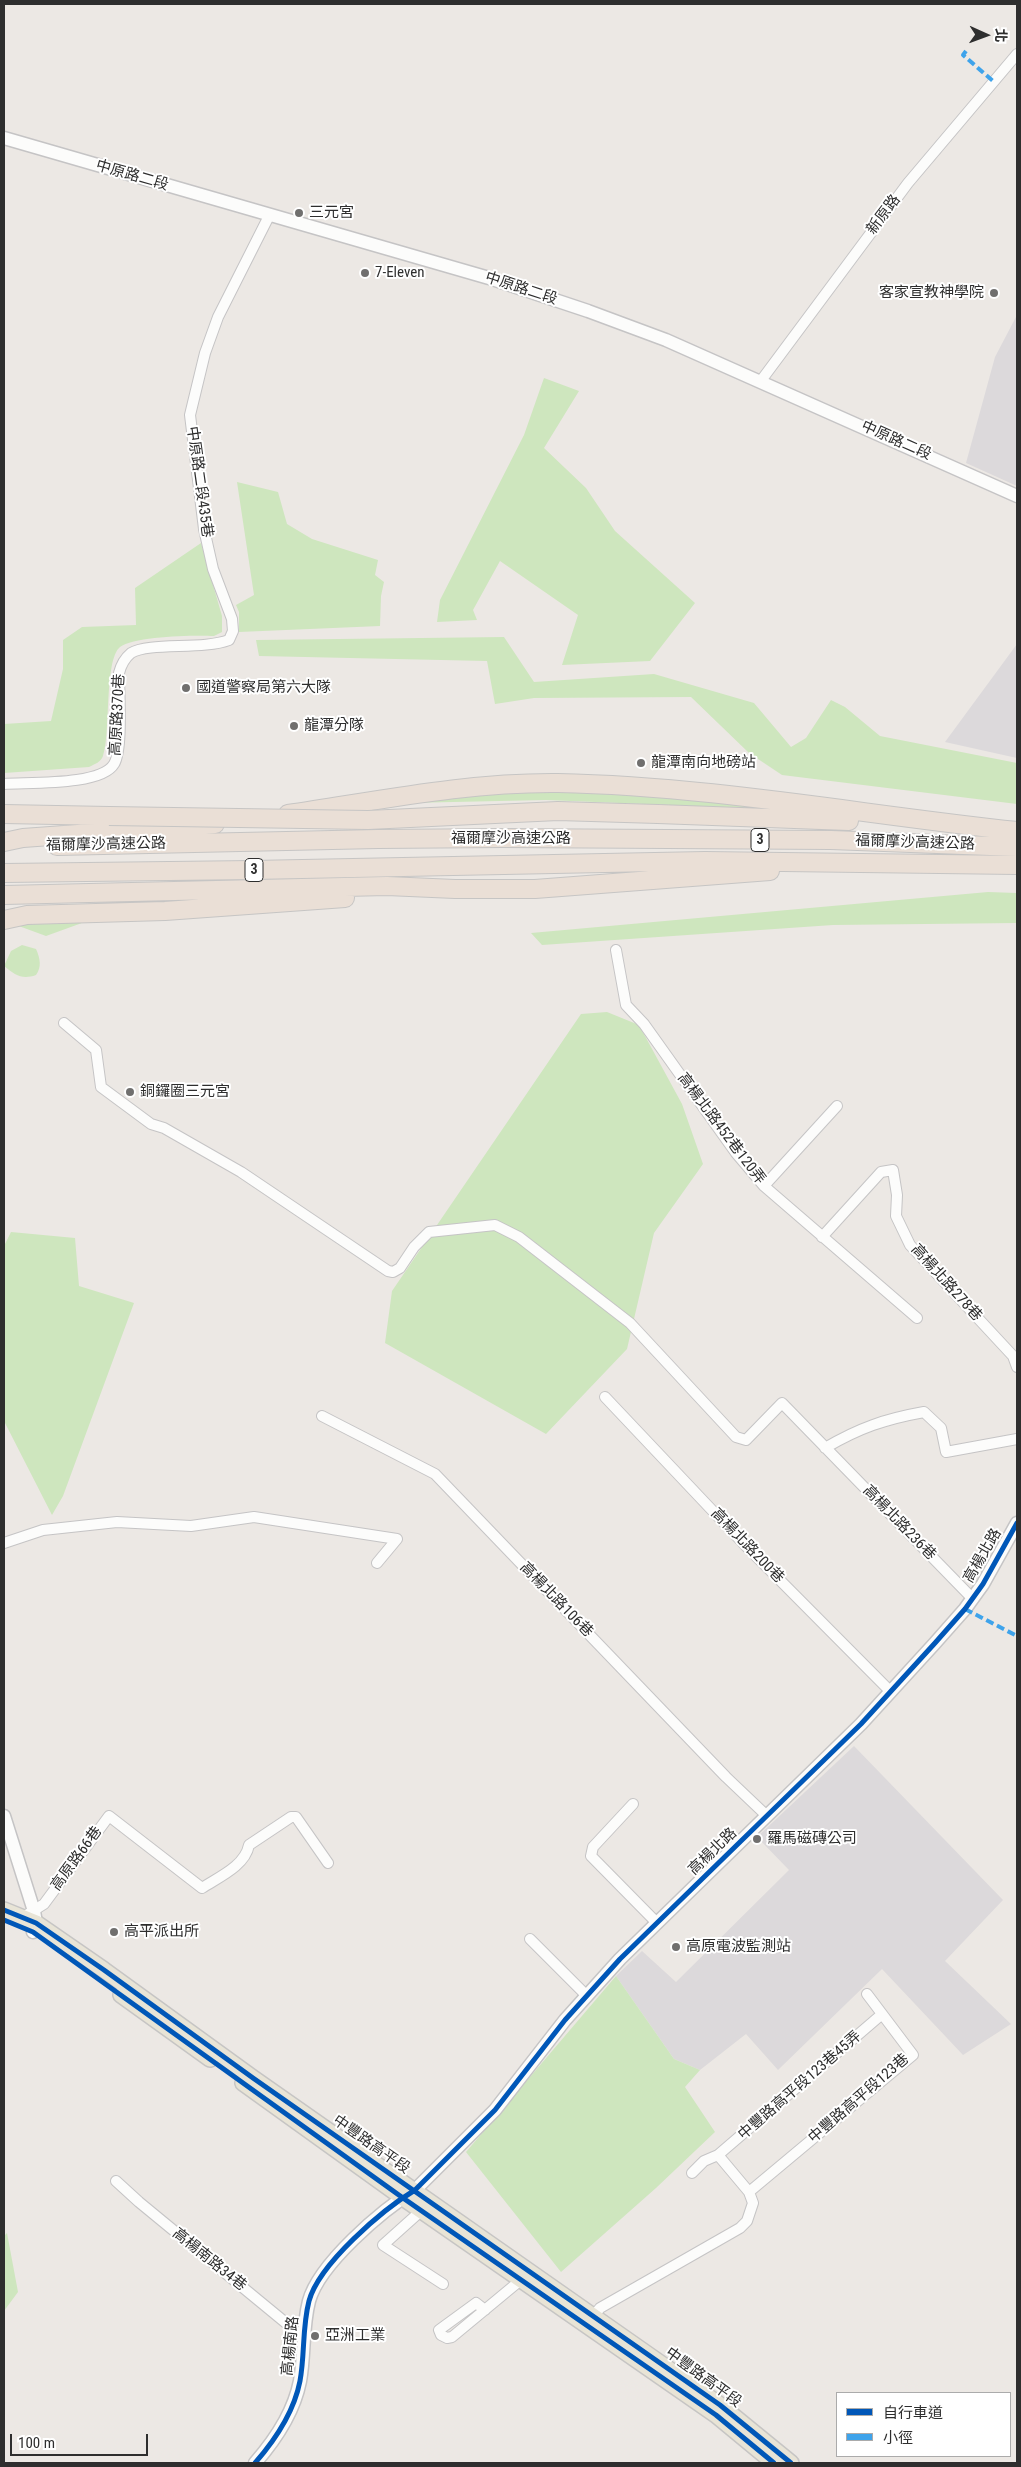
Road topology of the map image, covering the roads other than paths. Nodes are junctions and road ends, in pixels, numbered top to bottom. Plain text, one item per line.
1 (1017, 54) edge
2 (4, 138) edge
3 (269, 216) junction
4 (760, 382) junction
5 (1017, 496) edge
6 (229, 640) joint
7 (4, 784) edge
8 (4, 814) edge
9 (937, 822) junction
10 (1017, 831) edge
11 (4, 842) edge
12 (1017, 847) edge
13 (4, 848) edge
14 (873, 862) junction
15 (1017, 865) edge
16 (4, 872) edge
17 (455, 889) junction
18 (4, 895) edge
19 (4, 913) edge
20 (47, 914) junction
21 (4, 920) edge
22 (616, 950) dead end
23 (64, 1023) dead end
24 (837, 1106) dead end
25 (764, 1186) junction
26 (822, 1237) junction
27 (917, 1318) dead end
28 (1017, 1367) edge
29 (605, 1397) dead end
30 (322, 1416) dead end
31 (1017, 1439) edge
32 (825, 1448) junction
33 (1017, 1523) edge
34 (4, 1543) edge
35 (377, 1563) dead end
36 (972, 1599) junction
37 (891, 1692) junction
38 (633, 1804) dead end
39 (4, 1816) edge
40 (768, 1816) junction
41 (328, 1863) dead end
42 (4, 1910) edge
43 (4, 1920) edge
44 (31, 1921) junction
45 (657, 1923) junction
46 (530, 1939) dead end
47 (867, 1994) dead end
48 (587, 1996) junction
49 (881, 2015) junction
50 (718, 2155) junction
51 (692, 2173) dead end
52 (116, 2181) dead end
53 (748, 2192) junction
54 (409, 2194) junction
55 (422, 2210) junction
56 (522, 2279) junction
57 (443, 2284) dead end
58 (486, 2310) dead end
59 (590, 2320) junction
60 (303, 2337) junction
61 (255, 2463) edge
62 (774, 2463) edge
63 (791, 2463) edge

1 - 4 street, 新原路
2 - 3 street, 中原路二段
3 - 4 street, 中原路二段
3 - 6 street, 中原路二段435巷
4 - 5 street, 中原路二段
6 - 7 street, 高原路370巷
8 - 9 highway, bridge
9 - 10 highway
9 - 11 highway
12 - 13 highway, 福爾摩沙高速公路 / 3
14 - 15 highway, 福爾摩沙高速公路 / 3
14 - 16 highway, 福爾摩沙高速公路 / 3
14 - 17 highway
17 - 18 highway
17 - 20 highway
19 - 20 highway
20 - 21 highway
22 - 25 street, 高楊北路452巷120弄
23 - 32 street, 高楊北路236巷
24 - 25 street
25 - 26 street, 高楊北路452巷120弄
26 - 27 street, 高楊北路452巷120弄
26 - 28 street, 高楊北路278巷
29 - 37 street, 高楊北路200巷
30 - 40 street, 高楊北路106巷
31 - 32 street
32 - 36 street, 高楊北路236巷
33 - 36 street, 高楊北路
34 - 35 street
36 - 37 street, 高楊北路
37 - 40 street, 高楊北路
38 - 45 street
39 - 44 street
40 - 45 street, 高楊北路
41 - 44 street, 高原路66巷
42 - 44 main road, 中豐路高平段
43 - 44 main road, 中豐路高平段
44 - 54 main road, 中豐路高平段
45 - 48 street, 高楊北路
46 - 48 street
47 - 49 street, 中豐路高平段123巷
48 - 54 street, 高楊北路
49 - 50 street, 中豐路高平段123巷45弄
49 - 53 street, 中豐路高平段123巷
50 - 51 street, 中豐路高平段123巷45弄
50 - 53 street
52 - 60 street, 高楊南路34巷
53 - 59 street
54 - 55 main road, 中豐路高平段
54 - 59 main road, 中豐路高平段
54 - 60 street, 高楊南路
55 - 56 main road, 中豐路高平段
55 - 57 street
56 - 58 street
56 - 59 main road, 中豐路高平段
59 - 62 main road, 中豐路高平段
59 - 63 main road, 中豐路高平段
60 - 61 street, 高楊南路

